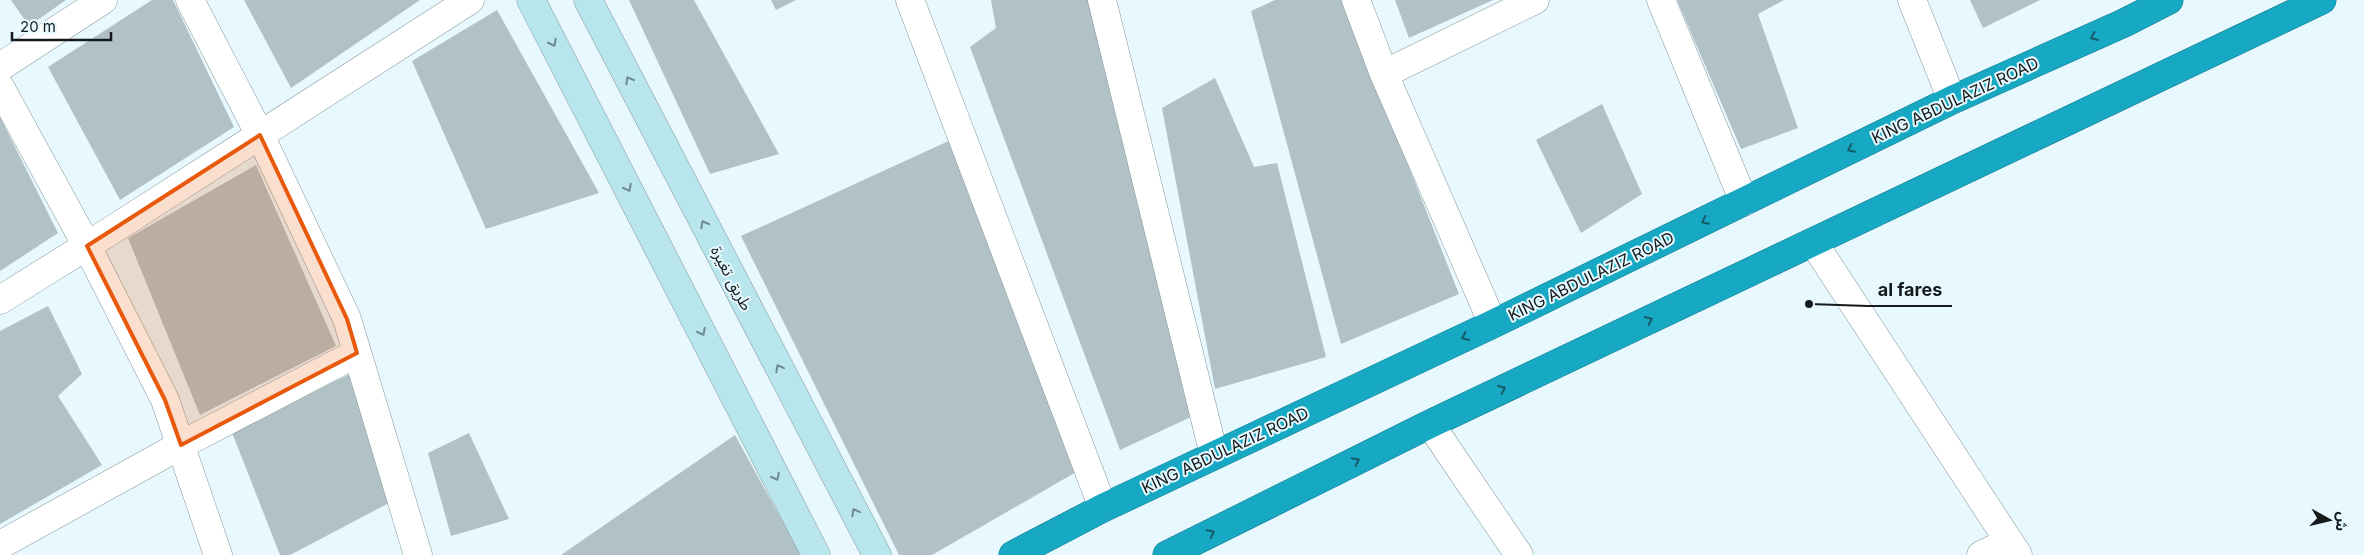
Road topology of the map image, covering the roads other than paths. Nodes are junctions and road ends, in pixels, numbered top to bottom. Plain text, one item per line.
1 (103, 0) edge
2 (190, 0) edge
3 (470, 0) edge
4 (531, 0) edge
5 (588, 0) edge
6 (910, 0) edge
7 (1102, 0) edge
8 (1356, 0) edge
9 (1535, 0) edge
10 (1661, 0) edge
11 (1912, 0) edge
12 (2137, 0) edge
13 (2169, 0) edge
14 (2322, 0) edge
15 (2124, 24) junction
16 (0, 67) edge
17 (1384, 74) junction
18 (0, 87) edge
19 (1952, 100) junction
20 (260, 135) junction
21 (1744, 202) junction
22 (1813, 242) junction
23 (87, 246) junction
24 (0, 300) edge
25 (1493, 324) junction
26 (357, 353) junction
27 (1430, 424) junction
28 (180, 445) junction
29 (1214, 455) junction
30 (1103, 508) junction
31 (0, 545) edge
32 (2013, 548) edge
33 (218, 555) edge
34 (418, 555) edge
35 (816, 555) edge
36 (877, 555) edge
37 (1013, 555) edge
38 (1167, 555) edge
39 (1520, 555) edge
40 (1981, 555) edge

1 - 16 street
2 - 20 street
3 - 20 street
4 -> 35 main road
36 -> 5 main road, طريق تغيرة
6 - 30 street
7 - 29 street
8 - 17 street
9 - 17 street
10 - 21 street
11 - 19 street
12 - 15 street
13 - 15 highway, KING ABDULAZIZ ROAD
14 - 22 highway
15 -> 19 highway, KING ABDULAZIZ ROAD
17 - 25 street
18 - 23 street
19 -> 21 highway, KING ABDULAZIZ ROAD
20 - 23 street
20 - 26 street
21 -> 25 highway, KING ABDULAZIZ ROAD
27 -> 22 highway
22 - 32 street
23 - 24 street
23 - 28 street
25 -> 29 highway, KING ABDULAZIZ ROAD
26 - 28 street
26 - 34 street
38 -> 27 highway
27 - 39 street
28 - 31 street
28 - 33 street
29 - 30 highway, KING ABDULAZIZ ROAD
30 - 37 highway, KING ABDULAZIZ ROAD
32 - 40 street

